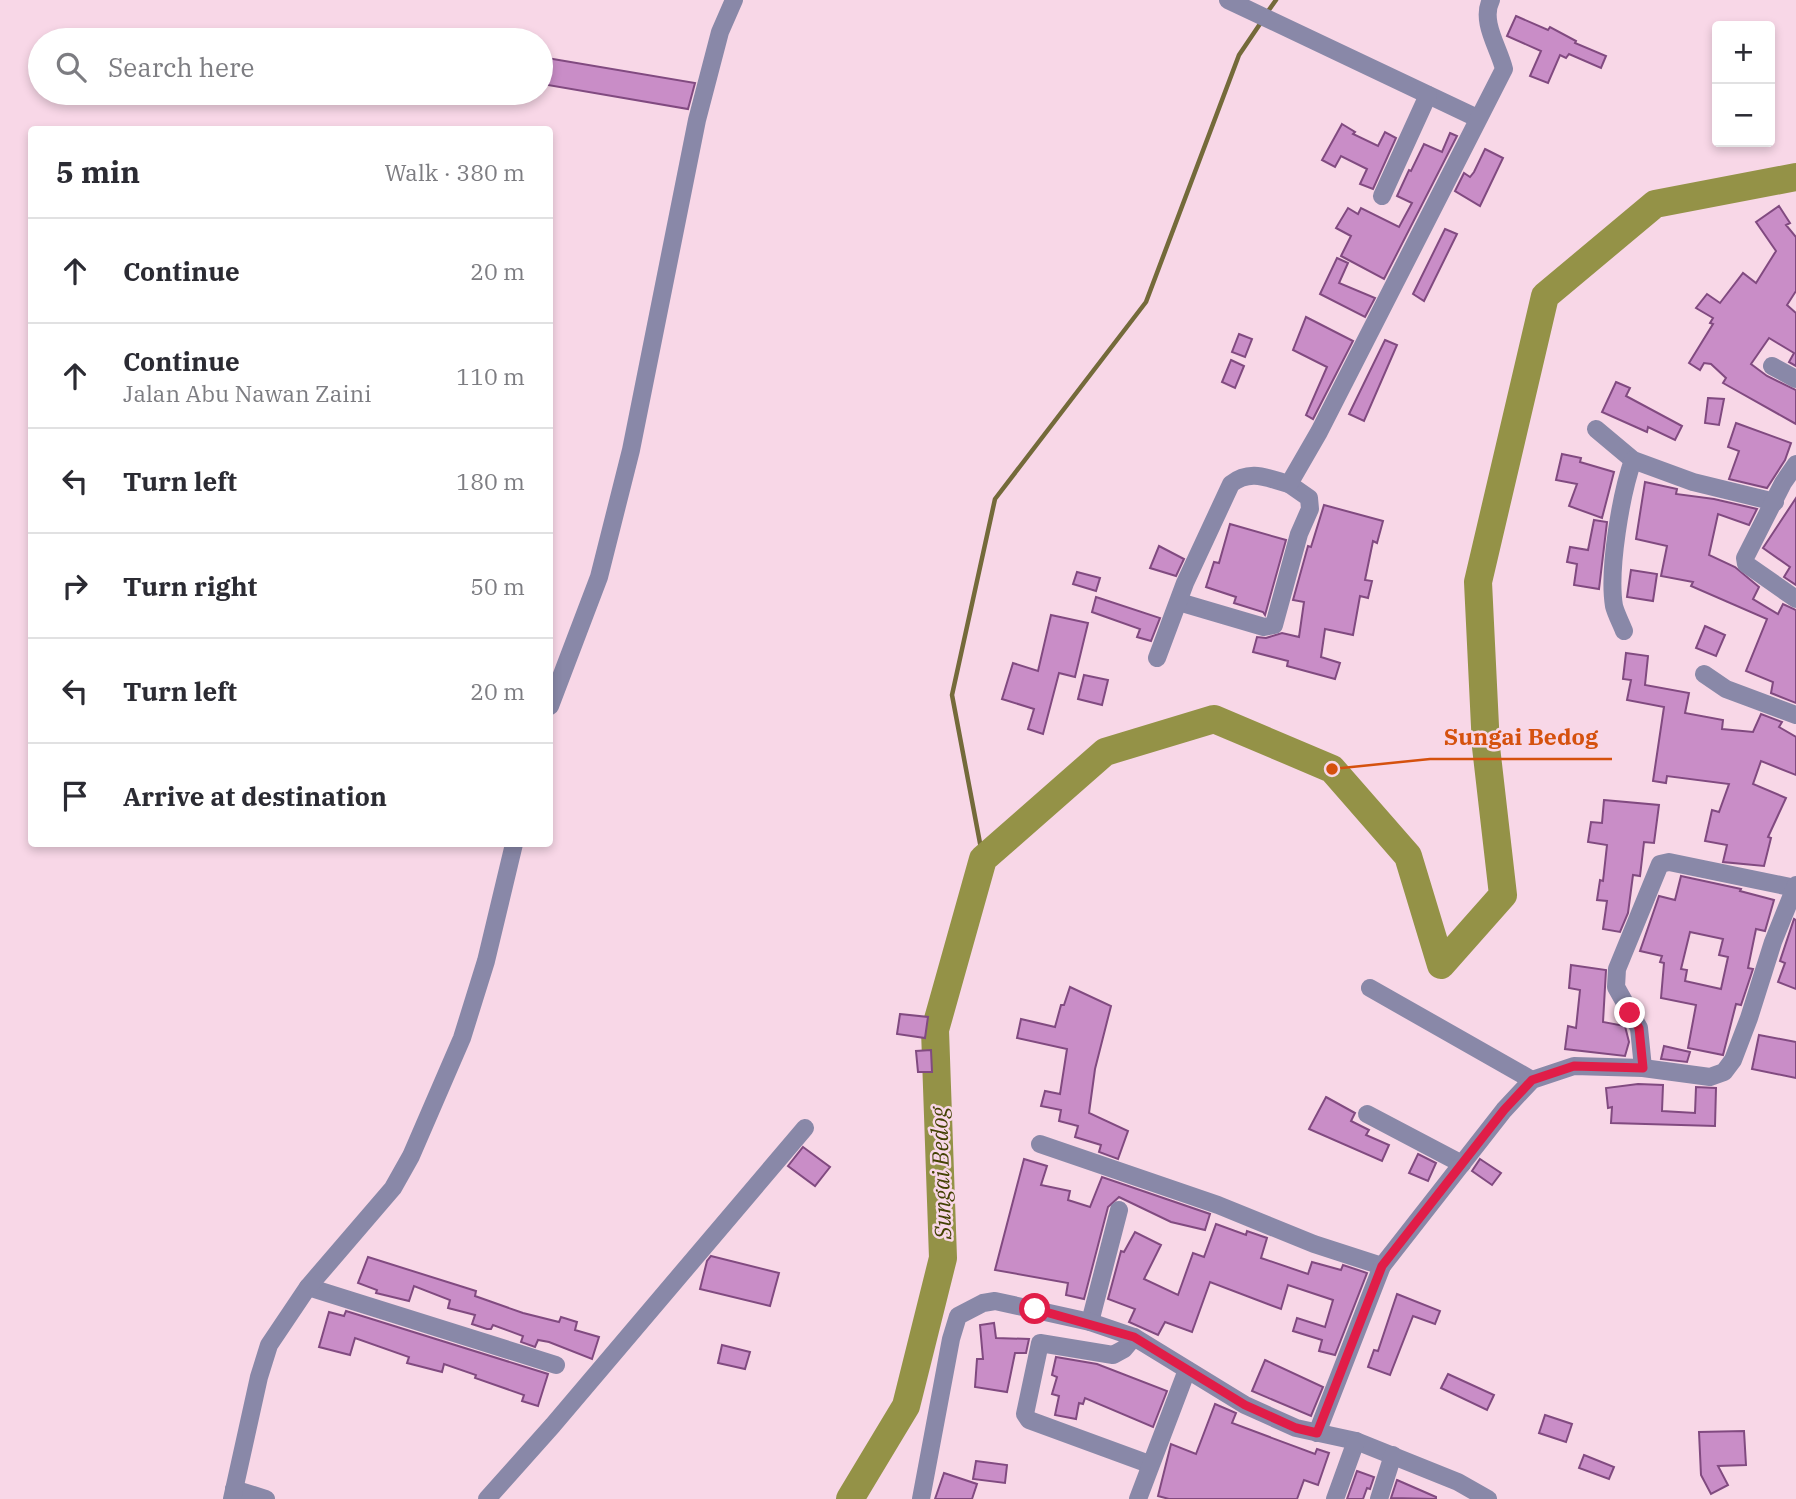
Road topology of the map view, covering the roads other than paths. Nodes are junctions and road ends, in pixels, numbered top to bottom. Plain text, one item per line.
1 (734, 0) edge
2 (1228, 0) edge
3 (1491, 0) edge
4 (1428, 95) junction
5 (1477, 118) junction
6 (1382, 196) dead end
7 (1772, 366) dead end
8 (1796, 379) edge
9 (1596, 429) dead end
10 (1633, 460) junction
11 (1796, 464) edge
12 (1289, 484) junction
13 (1775, 502) junction
14 (1796, 599) edge
15 (1179, 602) junction
16 (1624, 631) dead end
17 (1157, 658) dead end
18 (1704, 674) dead end
19 (553, 698) edge
20 (1796, 715) edge
21 (513, 847) edge
22 (1795, 886) edge
23 (1370, 988) dead end
24 (1643, 1068) junction
25 (1532, 1080) junction
26 (1367, 1114) dead end
27 (805, 1128) dead end
28 (1040, 1144) dead end
29 (1462, 1164) junction
30 (1119, 1210) dead end
31 (1382, 1266) junction
32 (308, 1287) junction
33 (1090, 1322) junction
34 (1134, 1337) junction
35 (556, 1365) dead end
36 (1187, 1370) junction
37 (1317, 1433) junction
38 (1356, 1441) junction
39 (1393, 1455) junction
40 (1149, 1464) junction
41 (233, 1494) edge
42 (266, 1499) edge
43 (486, 1499) edge
44 (921, 1499) edge
45 (1138, 1499) edge
46 (1335, 1499) edge
47 (1379, 1499) edge
48 (1488, 1499) edge

1 - 19 street
2 - 4 street
3 - 5 street
4 - 5 street
4 - 6 street
5 - 12 street
7 - 8 street
9 - 10 street
10 - 13 street
10 - 16 street
11 - 13 street
12 - 15 street
12 - 15 street
13 - 14 street
15 - 17 street
18 - 20 street
21 - 32 street
22 - 24 street
22 - 24 street
23 - 25 street
24 - 25 street
25 - 29 street
26 - 29 street
27 - 43 street
28 - 31 street
29 - 31 street
30 - 33 street
31 - 37 street
32 - 35 street
32 - 41 street
33 - 34 street
33 - 44 street
34 - 36 street
34 - 40 street
36 - 37 street
36 - 40 street
37 - 38 street
38 - 39 street
38 - 46 street
39 - 47 street
39 - 48 street
40 - 45 street
41 - 42 street

